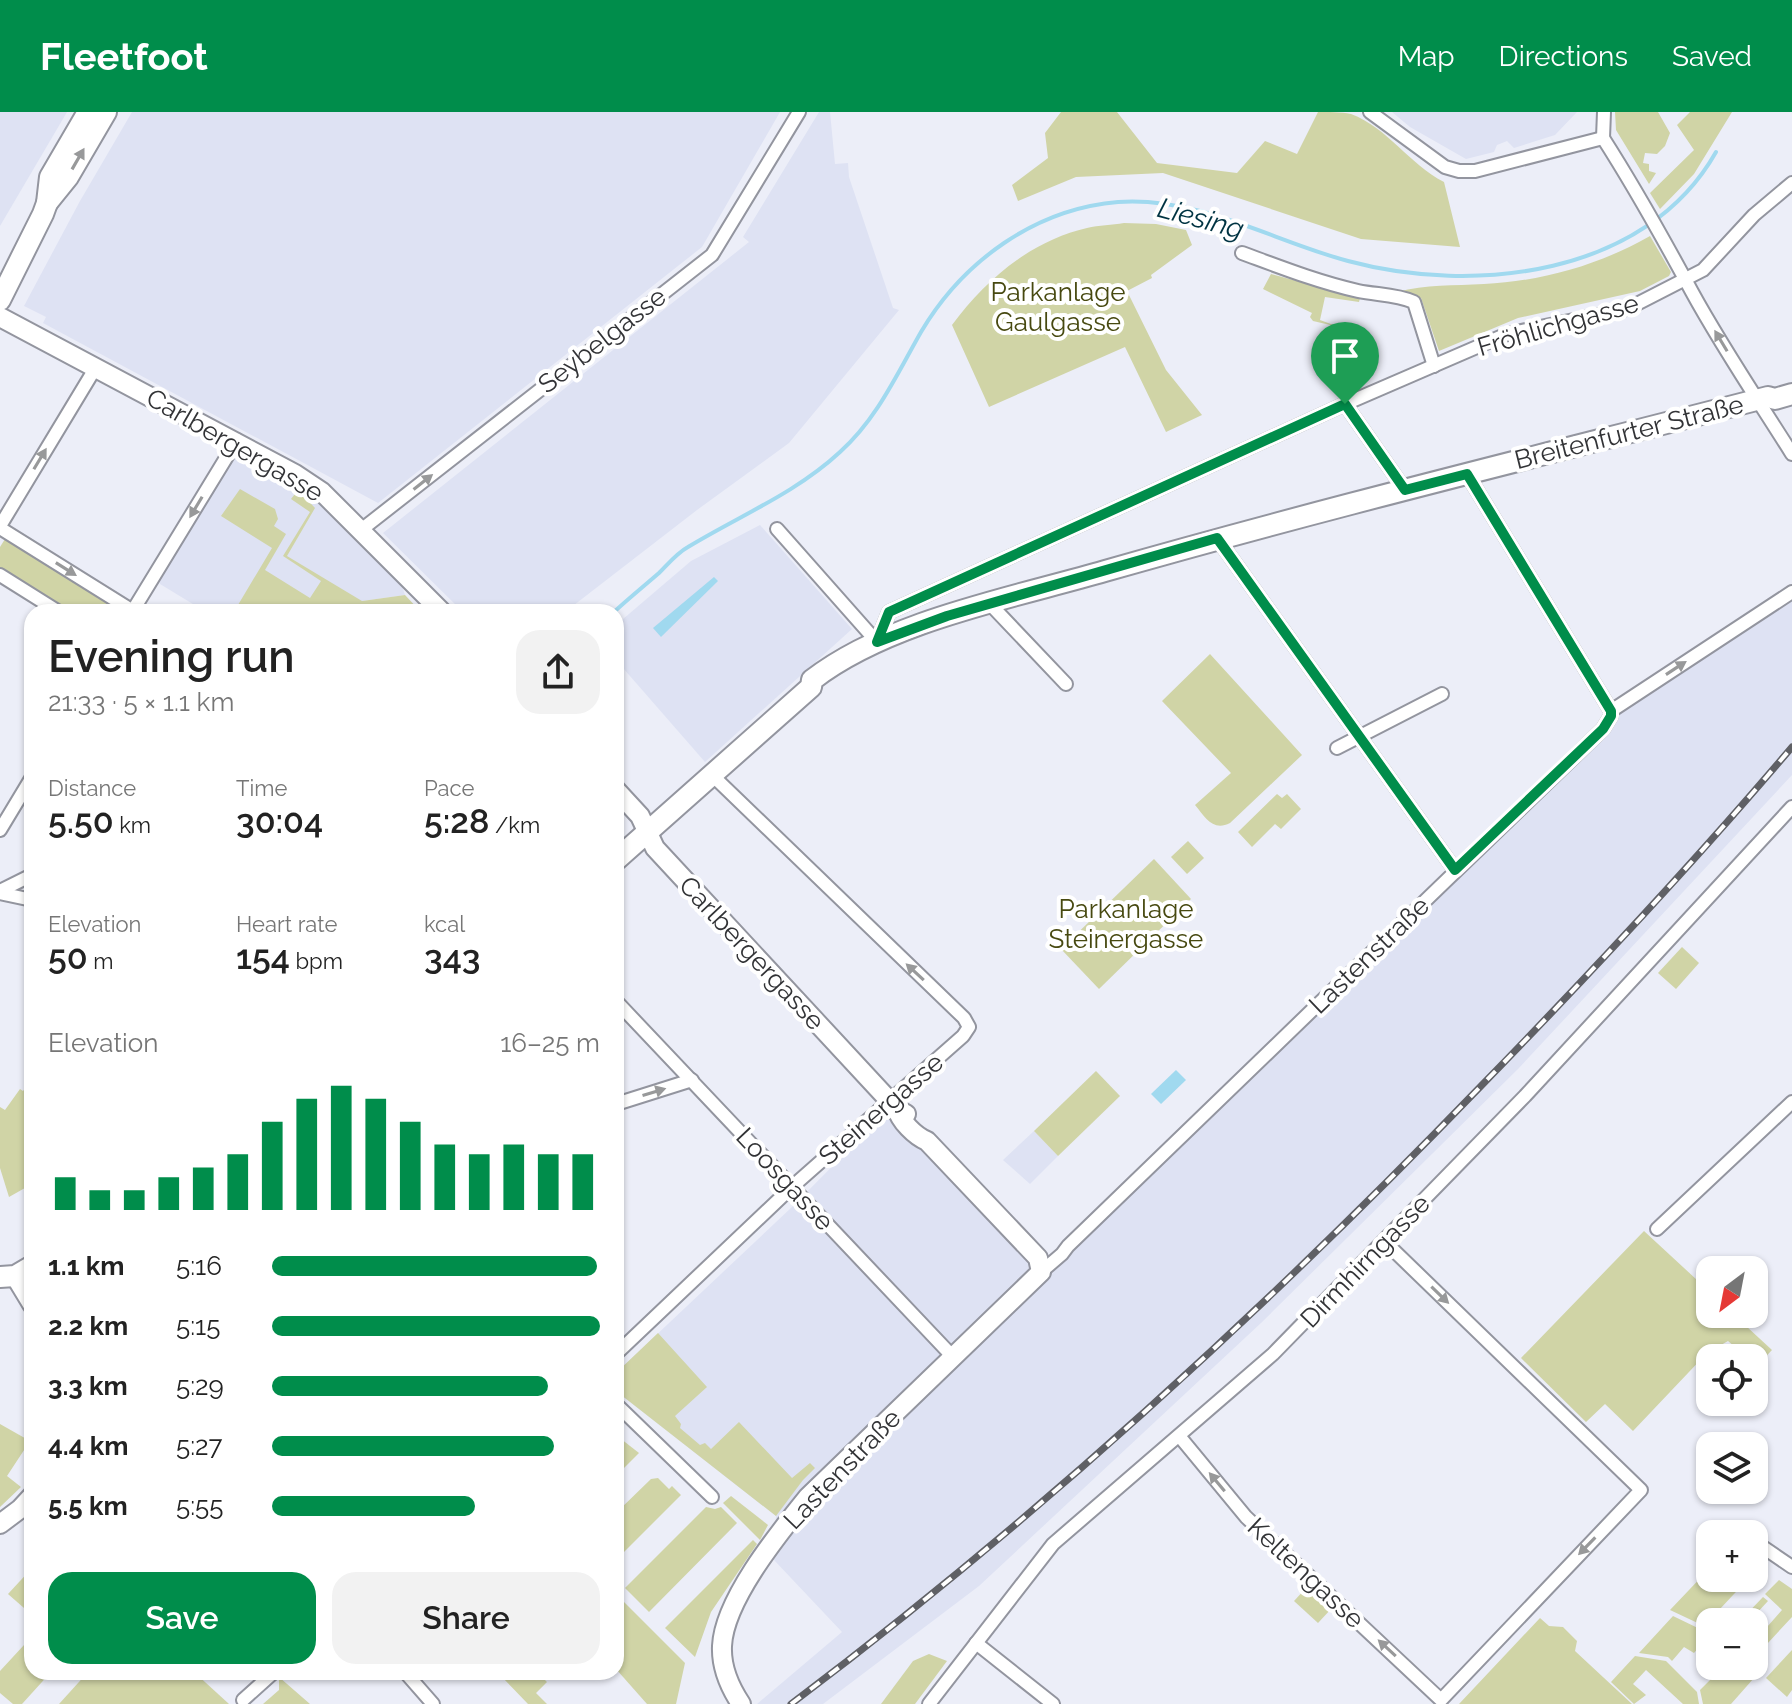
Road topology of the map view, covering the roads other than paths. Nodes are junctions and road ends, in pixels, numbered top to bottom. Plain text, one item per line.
1 (88, 112) edge
2 (106, 112) edge
3 (799, 112) edge
4 (1370, 112) edge
5 (1604, 112) edge
6 (1603, 138) junction
7 (1792, 183) edge
8 (47, 203) junction
9 (1242, 253) dead end
10 (1687, 280) junction
11 (0, 300) edge
12 (0, 317) edge
13 (1434, 366) junction
14 (96, 367) junction
15 (1792, 385) edge
16 (1792, 394) edge
17 (1763, 398) junction
18 (1345, 404) junction
19 (237, 440) junction
20 (1792, 454) edge
21 (1467, 474) junction
22 (1405, 490) junction
23 (0, 527) edge
24 (777, 529) dead end
25 (361, 530) junction
26 (1217, 538) junction
27 (0, 575) edge
28 (1792, 592) edge
29 (46, 604) edge
30 (120, 604) edge
31 (138, 604) edge
32 (434, 604) edge
33 (990, 604) junction
34 (877, 642) junction
35 (1066, 684) dead end
36 (1442, 694) dead end
37 (1611, 711) junction
38 (1358, 737) junction
39 (1337, 748) dead end
40 (711, 774) junction
41 (24, 790) edge
42 (624, 799) edge
43 (1792, 807) edge
44 (0, 830) edge
45 (647, 832) junction
46 (624, 853) edge
47 (1455, 870) junction
48 (24, 879) edge
49 (0, 892) edge
50 (24, 898) edge
51 (624, 1009) edge
52 (692, 1080) junction
53 (624, 1101) edge
54 (1792, 1102) edge
55 (893, 1104) junction
56 (793, 1186) junction
57 (1657, 1229) dead end
58 (1384, 1241) junction
59 (1041, 1272) junction
60 (624, 1346) edge
61 (954, 1358) junction
62 (624, 1412) edge
63 (1180, 1437) junction
64 (712, 1497) dead end
65 (24, 1505) edge
66 (0, 1524) edge
67 (1768, 1551) edge
68 (1792, 1567) edge
69 (976, 1643) junction
70 (265, 1680) edge
71 (412, 1680) edge
72 (243, 1700) dead end
73 (433, 1704) edge
74 (741, 1704) edge
75 (929, 1704) edge
76 (1053, 1704) edge

1 - 8 main road
8 -> 2 main road
25 -> 3 street, Seybelgasse
4 - 6 street
5 - 6 street
6 - 10 street
7 - 10 street, Fröhlichgasse
8 - 11 main road
9 - 13 street
10 - 13 street, Fröhlichgasse
17 -> 10 street
12 - 14 street, Carlbergergasse
13 - 18 street, Fröhlichgasse
14 - 19 street, Carlbergergasse
23 -> 14 street
15 - 17 main road, Breitenfurter Straße
16 - 17 main road, Breitenfurter Straße
17 - 20 street
17 - 21 main road, Breitenfurter Straße
18 - 22 street
18 - 34 street, Fröhlichgasse
19 - 25 street, Carlbergergasse
19 -> 31 street
21 - 22 main road, Breitenfurter Straße
21 - 37 street
22 - 26 main road, Breitenfurter Straße
23 -> 30 street
24 - 34 street
25 - 32 street, Carlbergergasse
26 - 33 main road, Breitenfurter Straße
26 - 38 street
27 - 29 street
37 -> 28 street, Lastenstraße
33 - 34 main road, Breitenfurter Straße
33 - 35 street
34 - 40 main road, Breitenfurter Straße
36 - 38 street
37 - 47 street, Lastenstraße
38 - 39 street
38 - 47 street
40 - 45 main road, Breitenfurter Straße
55 -> 40 street, Steinergasse
41 - 44 street
42 - 45 street, Carlbergergasse
43 - 58 street, Dirmhirngasse
45 - 46 main road, Breitenfurter Straße
45 - 55 street, Carlbergergasse
47 - 59 street, Lastenstraße
48 - 49 street
49 - 50 street
51 - 52 street, Loosgasse
53 -> 52 street
52 - 56 street, Loosgasse
54 - 57 street
55 - 56 street, Steinergasse
55 - 59 street, Carlbergergasse
56 - 60 street, Steinergasse
56 - 61 street, Loosgasse
58 - 63 street, Dirmhirngasse
58 -> 63 street, Keltengasse
59 - 61 street, Lastenstraße
61 - 74 street, Lastenstraße
62 - 64 street
63 - 69 street, Dirmhirngasse
65 - 66 street
67 - 68 street
69 - 75 street, Dirmhirngasse
69 - 76 street
70 - 72 street
71 - 73 street

